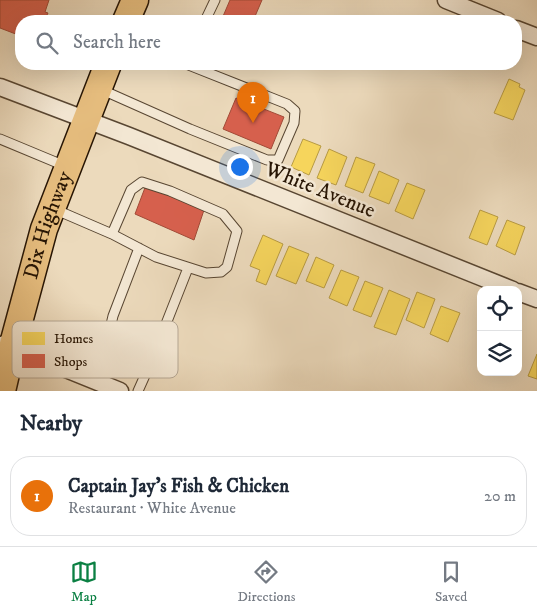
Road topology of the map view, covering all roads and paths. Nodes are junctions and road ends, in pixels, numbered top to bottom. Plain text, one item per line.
1 (215, 0) edge
2 (446, 0) edge
3 (208, 15) edge
4 (483, 15) edge
5 (522, 31) edge
6 (537, 37) edge
7 (106, 70) edge
8 (201, 70) edge
9 (0, 86) edge
10 (98, 88) junction
11 (85, 119) junction
12 (0, 139) edge
13 (68, 167) junction
14 (52, 208) junction
15 (112, 234) junction
16 (139, 248) junction
17 (188, 268) junction
18 (503, 286) edge
19 (522, 294) edge
20 (537, 300) edge
21 (14, 321) edge
22 (112, 321) edge
23 (167, 321) edge
24 (12, 327) edge
25 (6, 345) edge
26 (89, 378) edge
27 (144, 378) edge
28 (2, 386) edge
29 (120, 391) edge
30 (138, 391) edge

1 - 3 lane
2 - 4 street
5 - 6 street
7 - 10 main road, Dix Highway
8 - 10 lane
9 - 11 street, White Avenue
10 - 11 main road, Dix Highway
11 - 13 main road, Dix Highway
11 - 18 street, White Avenue
12 - 13 lane
13 - 14 main road, Dix Highway
14 - 15 lane
14 - 21 main road, Dix Highway
15 - 16 lane
15 - 17 lane
16 - 17 lane
16 - 22 lane
17 - 23 lane
19 - 20 street
24 - 25 main road, Dix Highway
25 - 28 main road, Dix Highway
26 - 29 street
27 - 30 lane

